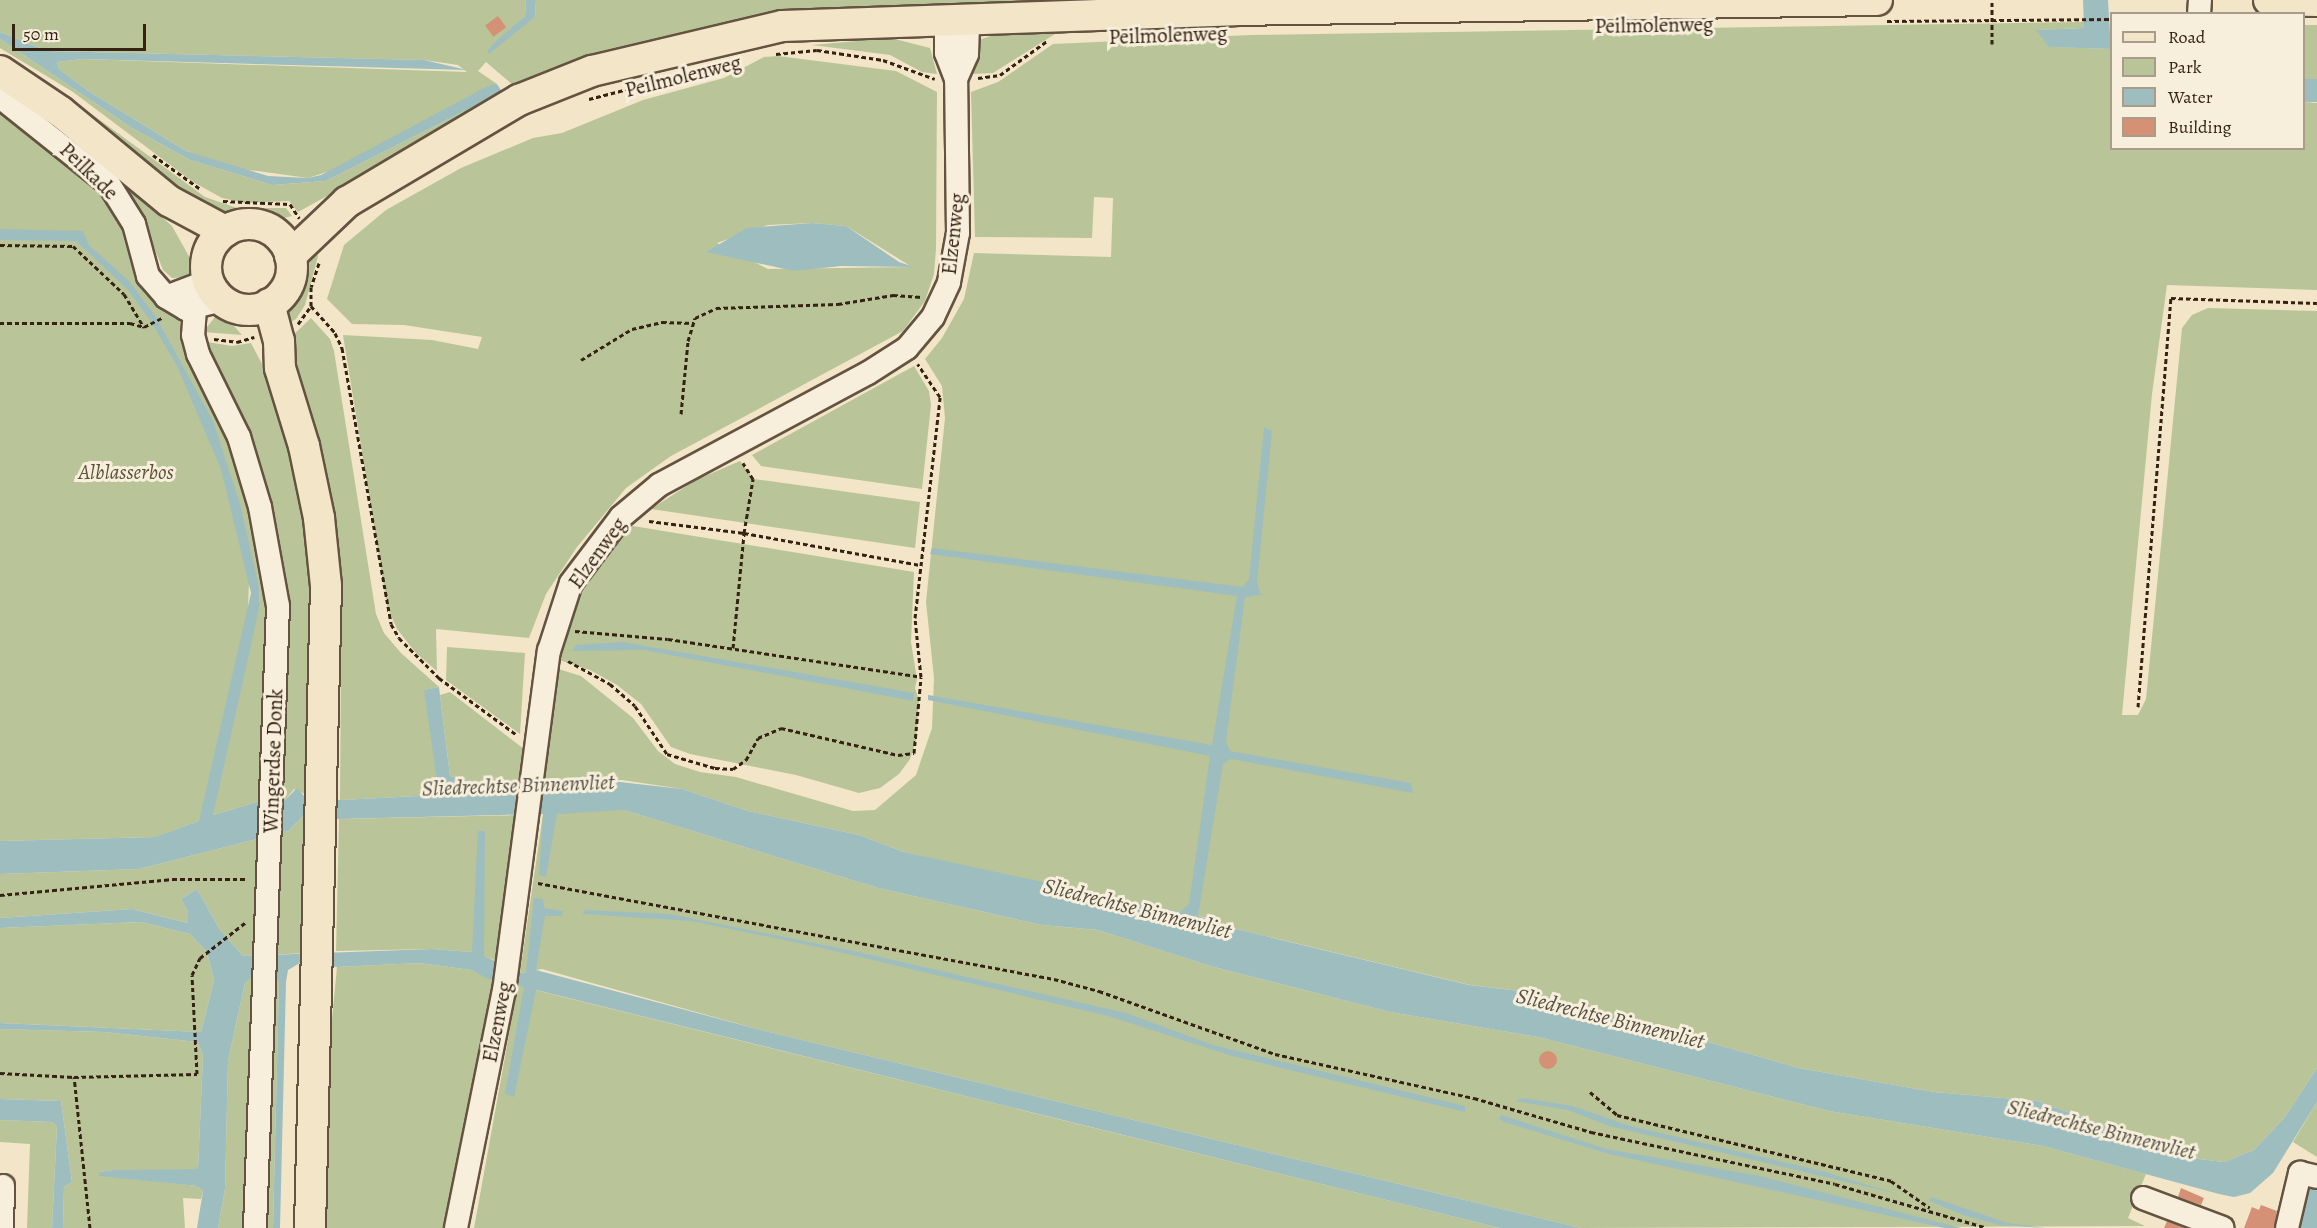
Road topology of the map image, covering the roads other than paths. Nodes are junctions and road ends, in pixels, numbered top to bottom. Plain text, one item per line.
1 (2269, 0) edge
2 (2317, 1) edge
3 (1876, 11) edge
4 (957, 18) junction
5 (0, 71) edge
6 (0, 97) edge
7 (295, 237) junction
8 (218, 239) junction
9 (166, 297) junction
10 (240, 310) junction
11 (2309, 1175) edge
12 (3, 1186) dead end
13 (2143, 1197) dead end
14 (2287, 1227) edge
15 (2, 1228) edge
16 (255, 1228) edge
17 (310, 1228) edge
18 (456, 1228) edge
19 (2223, 1228) edge

1 - 2 main road
3 - 4 main road, Peilmolenweg
4 - 7 main road, Peilmolenweg
4 - 18 street, Elzenweg
5 - 8 main road
6 - 9 street, Peilkade
7 - 8 main road
7 - 10 main road
8 - 10 main road
9 - 10 street
9 - 10 street, Peilkade
10 - 16 street, Wingerdse Donk
10 - 17 main road
11 - 14 street
12 - 15 street
13 - 19 street

